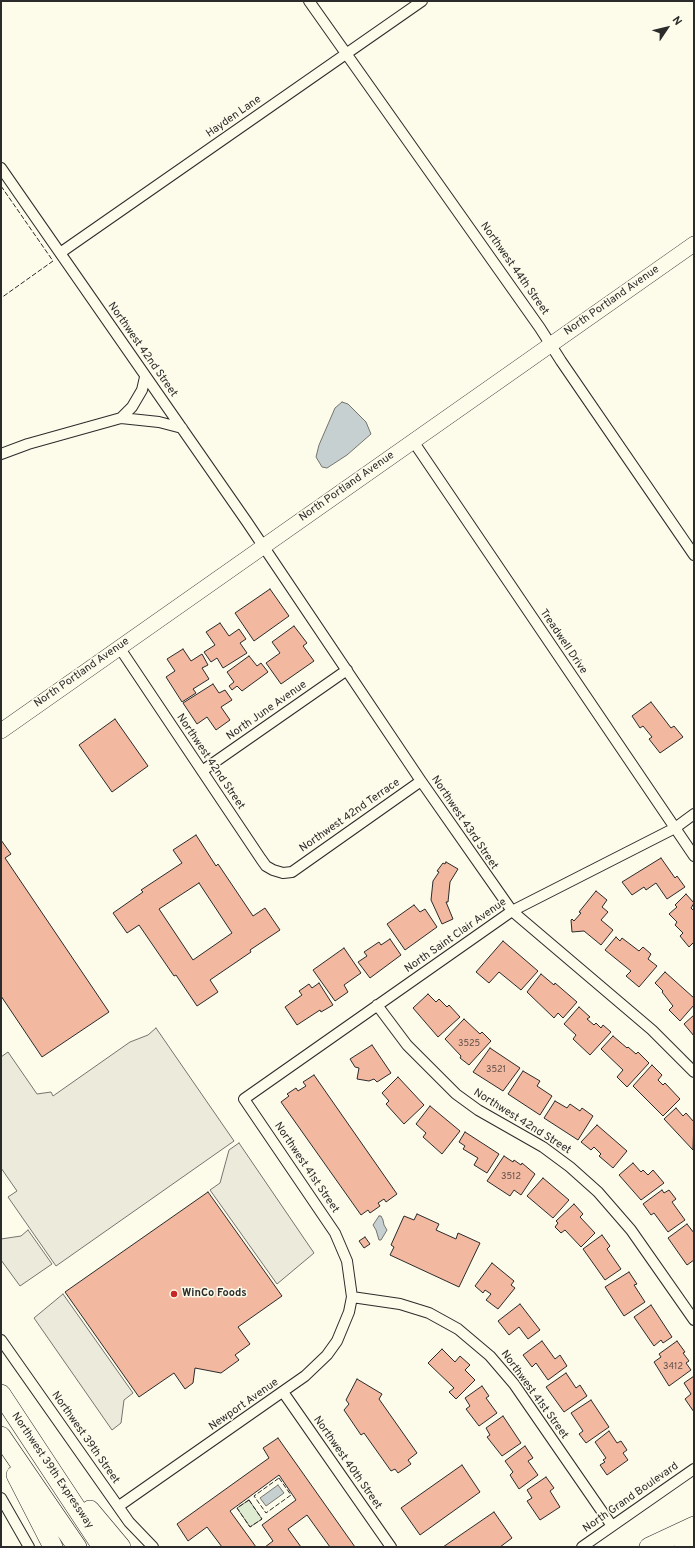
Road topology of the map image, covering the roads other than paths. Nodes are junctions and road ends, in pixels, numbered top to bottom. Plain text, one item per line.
1 (309, 1) edge
2 (422, 1) edge
3 (346, 54) junction
4 (1, 168) edge
5 (694, 244) edge
6 (60, 253) junction
7 (551, 344) junction
8 (145, 377) junction
9 (121, 418) junction
10 (182, 428) junction
11 (413, 441) junction
12 (1, 454) edge
13 (263, 546) junction
14 (694, 555) edge
15 (119, 647) junction
16 (347, 670) junction
17 (1, 731) edge
18 (202, 772) junction
19 (421, 781) junction
20 (694, 814) edge
21 (675, 828) junction
22 (694, 856) edge
23 (292, 872) joint
24 (512, 911) junction
25 (377, 1005) junction
26 (694, 1072) edge
27 (244, 1099) joint
28 (352, 1297) junction
29 (694, 1320) edge
30 (1, 1340) edge
31 (283, 1392) junction
32 (1, 1394) edge
33 (1, 1436) edge
34 (1, 1446) edge
35 (42, 1455) junction
36 (694, 1469) edge
37 (1, 1498) edge
38 (119, 1506) junction
39 (612, 1526) junction
40 (694, 1526) edge
41 (694, 1540) edge
42 (29, 1547) edge
43 (53, 1547) edge
44 (77, 1547) edge
45 (102, 1547) edge
46 (121, 1547) edge
47 (153, 1547) edge
48 (391, 1547) edge
49 (582, 1547) edge
50 (649, 1547) edge
51 (684, 1547) edge

1 - 3 street, Northwest 44th Street
2 - 3 street, Hayden Lane
3 - 6 street, Hayden Lane
3 - 7 street, Northwest 44th Street
4 - 6 street, Northwest 42nd Street
5 - 7 main road, North Portland Avenue
6 - 8 street, Northwest 42nd Street
7 - 11 main road, North Portland Avenue
7 - 14 street, Northwest 44th Street
8 - 9 street
8 - 10 street, Northwest 42nd Street
9 - 10 street
9 - 12 street
10 - 13 street, Northwest 42nd Street
11 - 13 main road, North Portland Avenue
11 - 21 street, Treadwell Drive
13 - 15 main road, North Portland Avenue
13 - 16 street, Northwest 43rd Street
15 - 17 main road, North Portland Avenue
15 - 18 street, Northwest 42nd Street
16 - 18 street, North June Avenue
16 - 19 street, Northwest 43rd Street
18 - 23 street, Northwest 42nd Street
19 - 23 street, Northwest 42nd Terrace
19 - 24 street, Northwest 43rd Street
20 - 21 street, North Saint Clair Avenue
21 - 22 street, Treadwell Drive
21 - 24 street, North Saint Clair Avenue
24 - 25 street, North Saint Clair Avenue
24 - 26 street, Northwest 43rd Street
25 - 27 street, North Saint Clair Avenue
25 - 29 street, Northwest 42nd Street
27 - 28 street, Northwest 41st Street
28 - 31 street, Newport Avenue
28 - 39 street, Northwest 41st Street
30 - 38 street, Northwest 39th Street
31 - 38 street, Newport Avenue
31 - 48 street, Northwest 40th Street
32 - 35 highway, Northwest 39th Expressway
33 - 44 highway, Northwest 39th Expressway
34 - 43 highway
35 - 45 highway, Northwest 39th Expressway
35 - 46 highway
36 - 39 street, North Grand Boulevard
37 - 42 street
38 - 47 street, Northwest 39th Street
39 - 49 street, North Grand Boulevard
40 - 50 highway
41 - 51 highway

